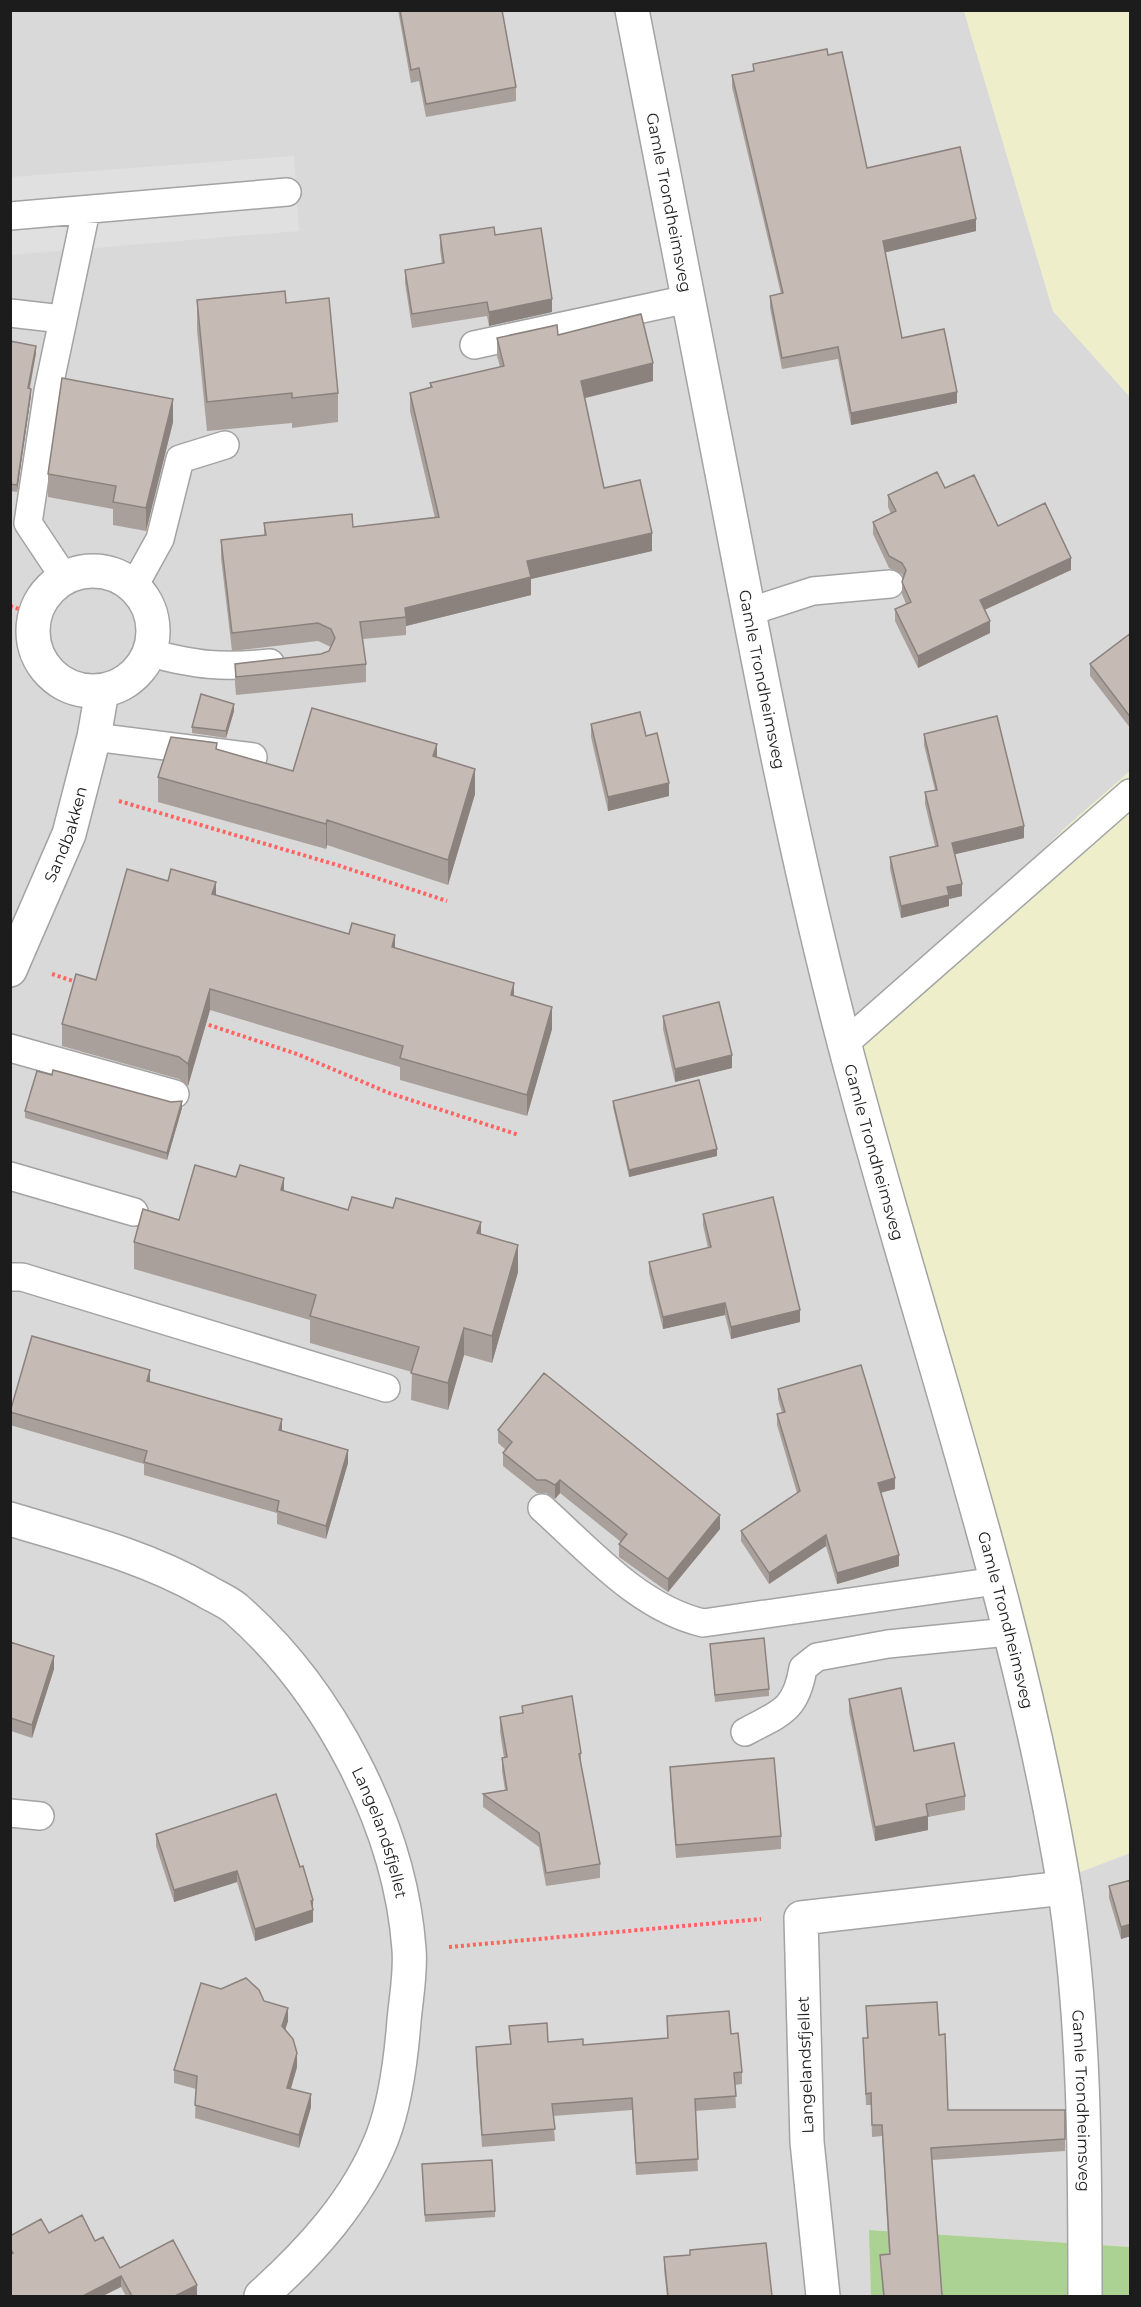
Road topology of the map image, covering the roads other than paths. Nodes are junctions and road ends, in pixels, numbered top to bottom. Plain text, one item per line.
1 (632, 10) edge
2 (286, 192) dead end
3 (86, 211) junction
4 (10, 216) edge
5 (688, 298) junction
6 (10, 313) edge
7 (62, 319) junction
8 (474, 345) dead end
9 (225, 445) edge
10 (19, 521) edge
11 (64, 577) junction
12 (890, 584) dead end
13 (134, 586) junction
14 (22, 610) edge
15 (748, 612) junction
16 (150, 653) junction
17 (296, 660) edge
18 (102, 691) junction
19 (94, 737) junction
20 (252, 757) edge
21 (1131, 793) edge
22 (12, 966) edge
23 (844, 1044) junction
24 (10, 1048) edge
25 (175, 1094) dead end
26 (10, 1176) edge
27 (134, 1212) dead end
28 (10, 1276) edge
29 (386, 1388) dead end
30 (542, 1508) dead end
31 (10, 1519) edge
32 (996, 1581) junction
33 (1008, 1632) junction
34 (745, 1732) dead end
35 (10, 1813) edge
36 (40, 1816) dead end
37 (1064, 1888) junction
38 (261, 2296) edge
39 (823, 2296) edge
40 (1085, 2296) edge

1 - 5 street, Gamle Trondheimsveg
2 - 3 lane
3 - 4 lane
3 - 7 lane
5 - 8 lane
5 - 15 street, Gamle Trondheimsveg
6 - 7 lane
7 - 10 lane
9 - 13 lane
10 - 11 lane
11 - 13 street
11 - 14 street
12 - 15 lane
13 - 16 street
14 - 18 street
15 - 23 street, Gamle Trondheimsveg
16 - 17 lane
16 - 18 street
18 - 19 street, Sandbakken
19 - 20 lane
19 - 22 street, Sandbakken
21 - 23 lane
23 - 32 street, Gamle Trondheimsveg
24 - 25 lane
26 - 27 lane
28 - 29 lane
30 - 32 lane
31 - 38 street, Langelandsfjellet
32 - 33 street, Gamle Trondheimsveg
33 - 34 lane
33 - 37 street, Gamle Trondheimsveg
35 - 36 lane
37 - 39 street, Langelandsfjellet
37 - 40 street, Gamle Trondheimsveg

